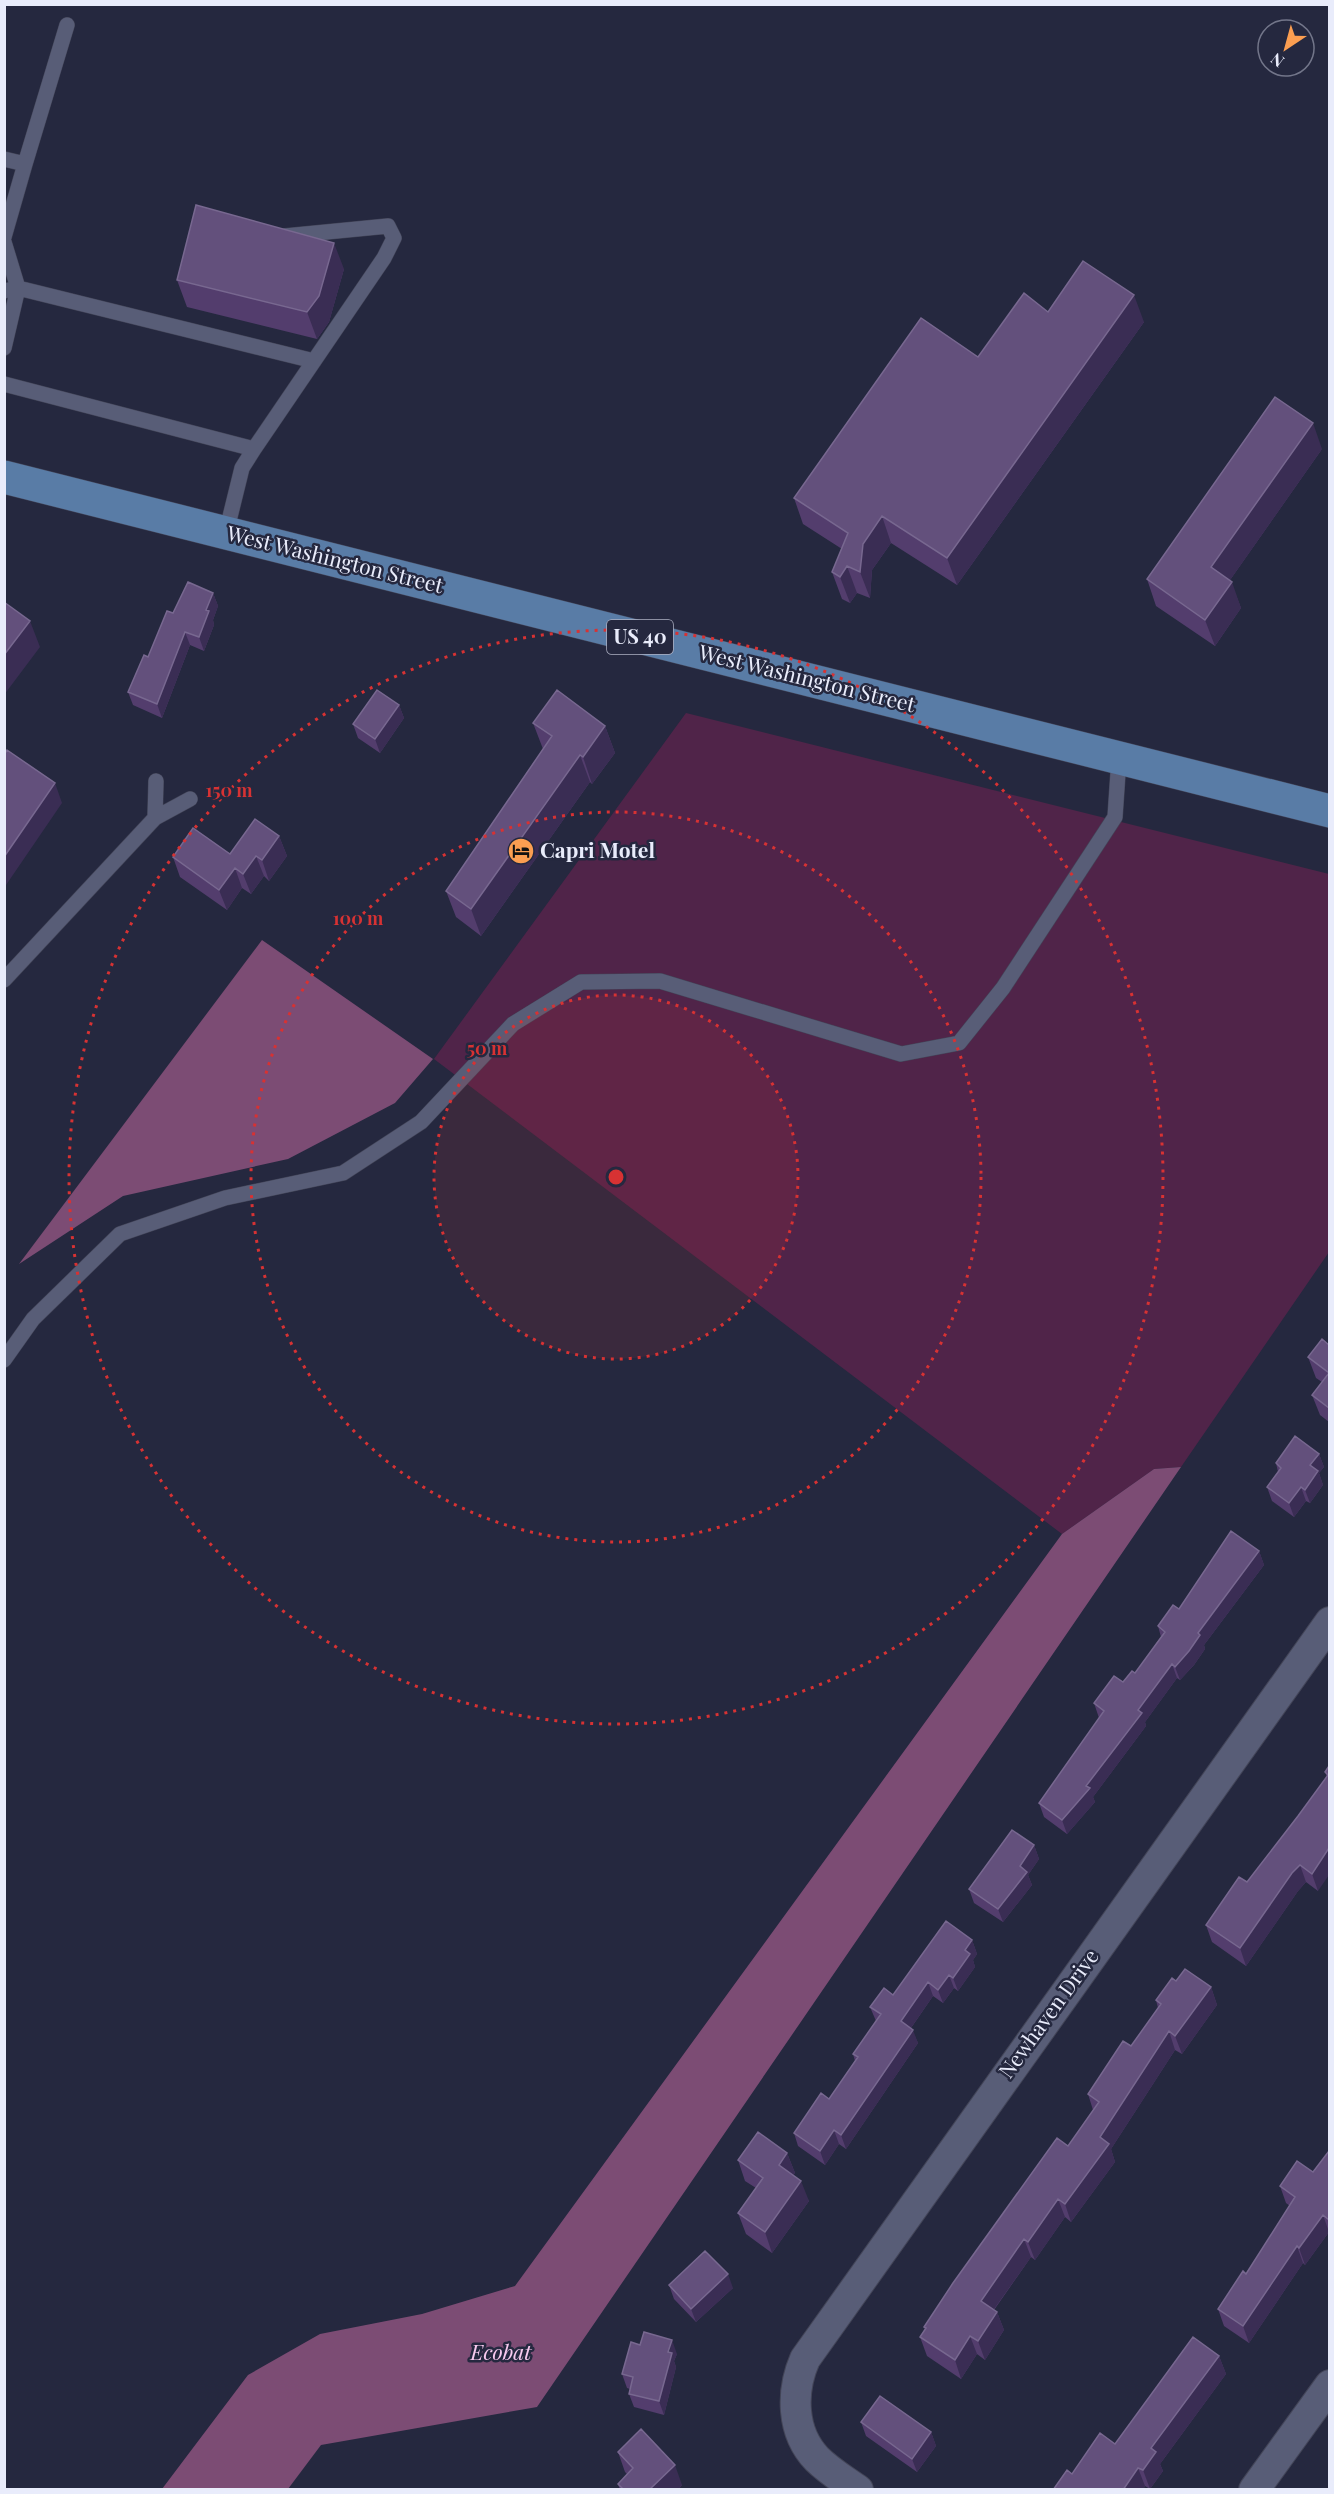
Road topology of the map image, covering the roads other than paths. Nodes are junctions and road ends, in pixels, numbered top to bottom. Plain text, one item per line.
1 (67, 25) dead end
2 (4, 159) edge
3 (25, 164) junction
4 (285, 236) edge
5 (4, 237) edge
6 (4, 242) edge
7 (11, 289) edge
8 (4, 348) edge
9 (314, 361) junction
10 (4, 384) edge
11 (254, 449) junction
12 (4, 477) edge
13 (226, 533) junction
14 (1119, 758) junction
15 (156, 781) dead end
16 (190, 799) dead end
17 (1329, 811) edge
18 (155, 818) junction
19 (4, 980) edge
20 (4, 1360) edge
21 (1329, 1622) edge
22 (1329, 2385) edge
23 (858, 2490) edge
24 (1254, 2490) edge

1 - 3 lane
2 - 3 lane
3 - 5 lane
4 - 9 lane
6 - 7 lane
7 - 8 lane
7 - 9 lane
9 - 11 lane
10 - 11 lane
11 - 13 lane
12 - 13 main road, West Washington Street / US 40
13 - 14 main road, West Washington Street / US 40
14 - 17 main road, West Washington Street / US 40
14 - 20 lane
15 - 18 lane
16 - 18 lane
18 - 19 lane
21 - 23 street, Newhaven Drive
22 - 24 street

